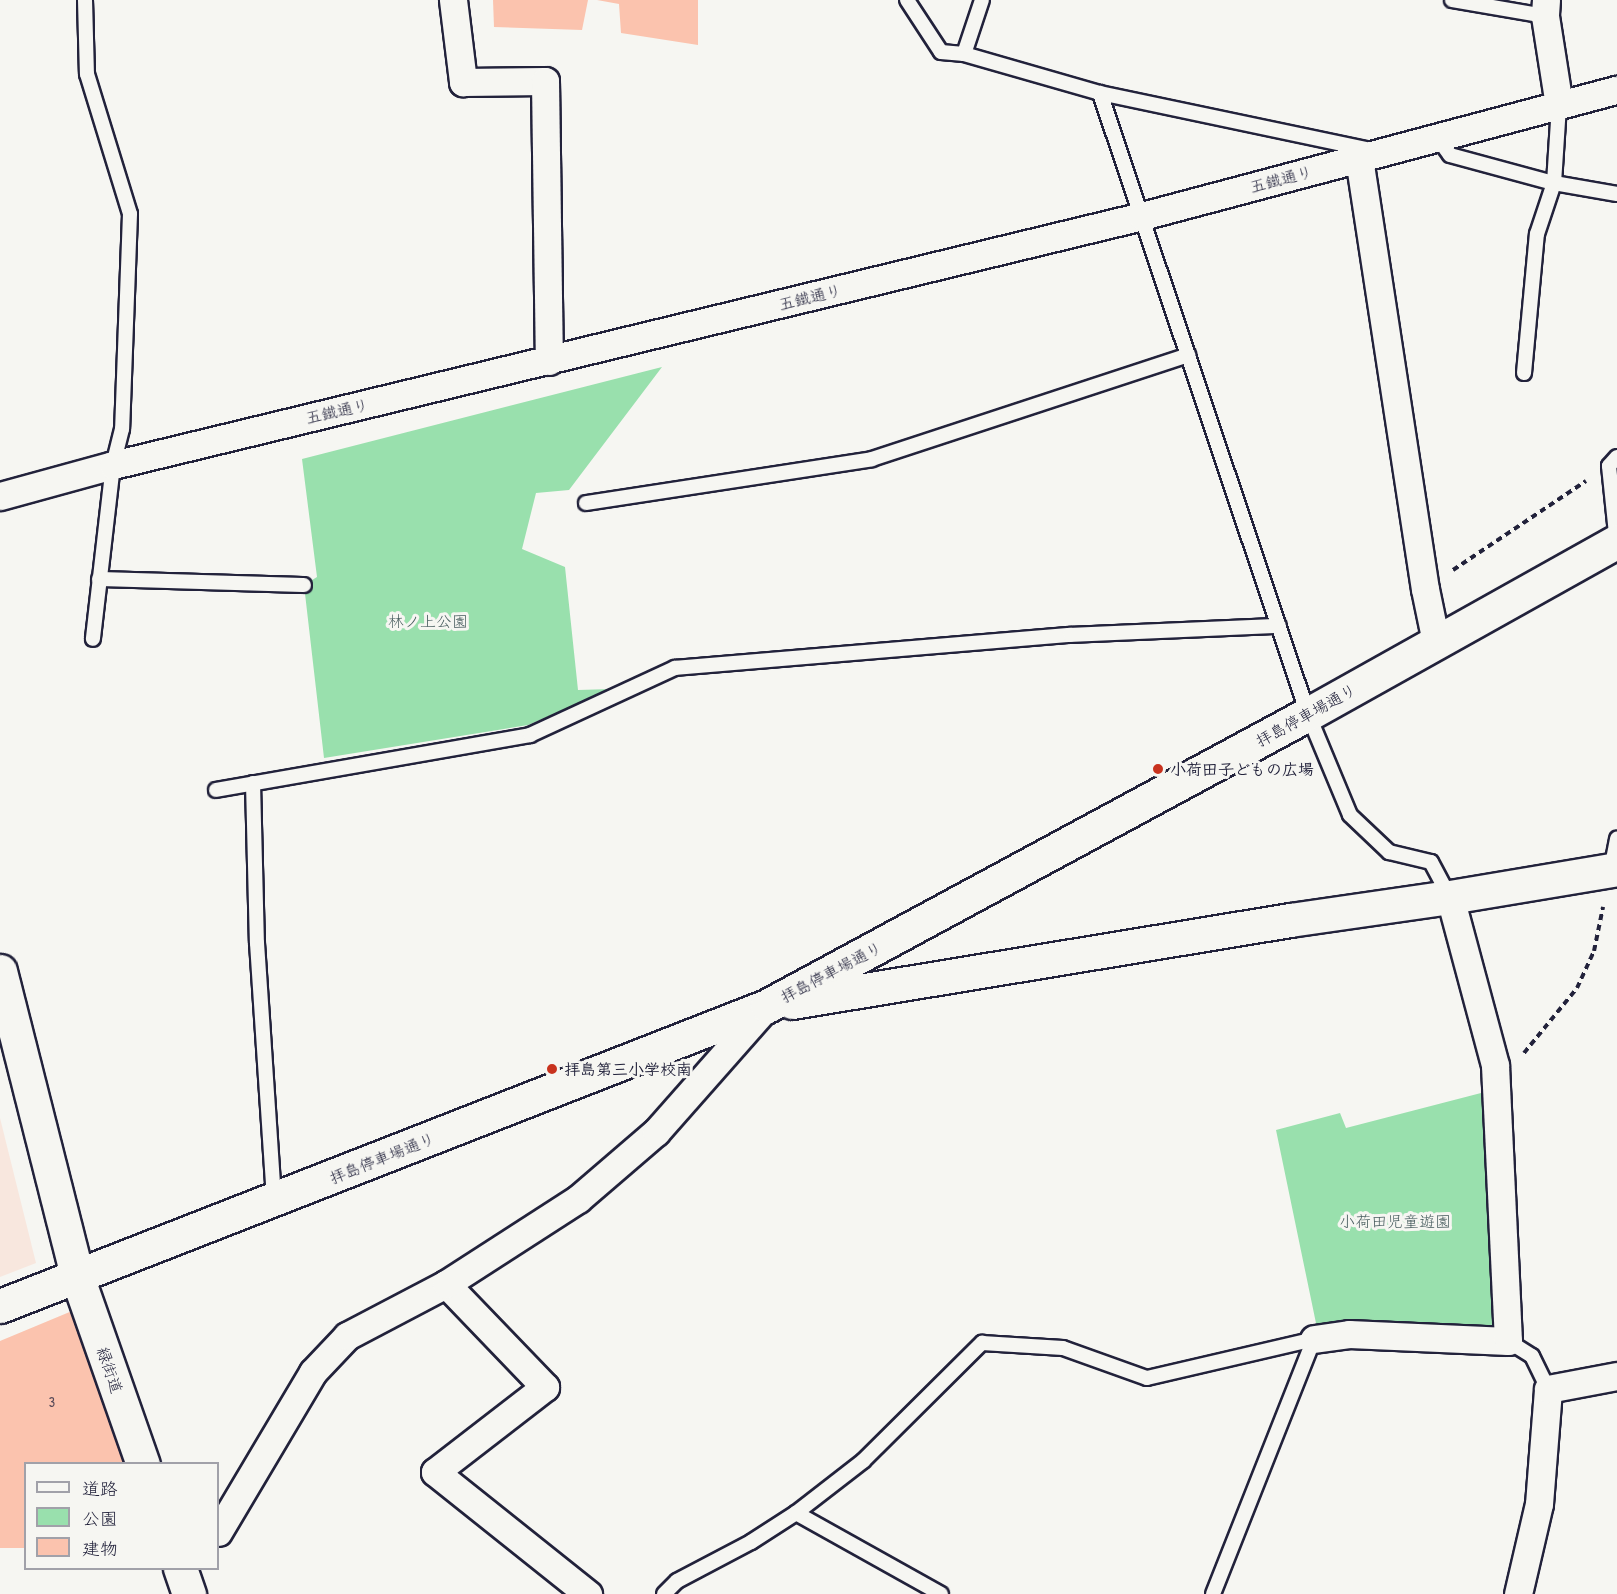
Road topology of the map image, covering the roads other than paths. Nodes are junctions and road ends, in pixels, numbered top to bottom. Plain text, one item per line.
1 (86, 0) edge
2 (453, 0) edge
3 (907, 0) edge
4 (982, 0) edge
5 (1452, 0) edge
6 (1546, 8) edge
7 (964, 54) junction
8 (1617, 90) edge
9 (1100, 93) junction
10 (1559, 105) junction
11 (1437, 137) junction
12 (1370, 155) junction
13 (1554, 183) junction
14 (1617, 194) edge
15 (1142, 216) junction
16 (1188, 355) junction
17 (549, 361) junction
18 (1524, 373) dead end
19 (1613, 461) edge
20 (113, 465) junction
21 (0, 496) edge
22 (586, 503) dead end
23 (1617, 542) edge
24 (99, 579) junction
25 (304, 585) dead end
26 (1279, 626) junction
27 (93, 639) dead end
28 (1437, 642) junction
29 (1308, 714) junction
30 (253, 783) junction
31 (216, 790) dead end
32 (1617, 839) edge
33 (1614, 870) edge
34 (1450, 897) junction
35 (0, 971) edge
36 (767, 1006) junction
37 (274, 1200) junction
38 (77, 1276) junction
39 (446, 1284) junction
40 (0, 1306) edge
41 (1314, 1339) junction
42 (1508, 1341) junction
43 (1617, 1376) edge
44 (1548, 1389) junction
45 (142, 1462) edge
46 (796, 1513) junction
47 (219, 1530) edge
48 (588, 1594) edge
49 (664, 1594) edge
50 (941, 1594) edge
51 (1213, 1594) edge
52 (1518, 1594) edge

1 - 20 lane
2 - 17 street
3 - 7 lane
4 - 7 lane
5 - 6 lane
6 - 10 street
7 - 9 lane
8 - 10 street, 五鐵通り
9 - 12 lane
9 - 15 lane
10 - 11 street, 五鐵通り
10 - 13 lane
11 - 12 street, 五鐵通り
11 - 13 lane
12 - 15 street, 五鐵通り
12 - 28 street
13 - 14 lane
13 - 18 lane
15 - 16 lane
15 - 17 street, 五鐵通り
16 - 22 lane
16 - 26 lane
17 - 20 street, 五鐵通り
19 - 23 lane
20 - 21 street, 五鐵通り
20 - 24 lane
23 - 28 street, 拝島停車場通り
24 - 25 lane
24 - 27 lane
26 - 29 lane
26 - 30 lane
28 - 29 street, 拝島停車場通り
29 - 34 lane
29 - 36 street, 拝島停車場通り
30 - 31 lane
30 - 37 lane
32 - 33 lane
33 - 34 street
34 - 36 street
34 - 42 street
35 - 38 street, 緑街道
36 - 37 street, 拝島停車場通り
36 - 39 street
37 - 38 street, 拝島停車場通り
38 - 40 street, 拝島停車場通り
38 - 45 street, 緑街道
39 - 47 street
39 - 48 street
41 - 42 street
41 - 46 lane
41 - 51 lane
42 - 44 lane
43 - 44 street
44 - 52 street
46 - 49 lane
46 - 50 lane

